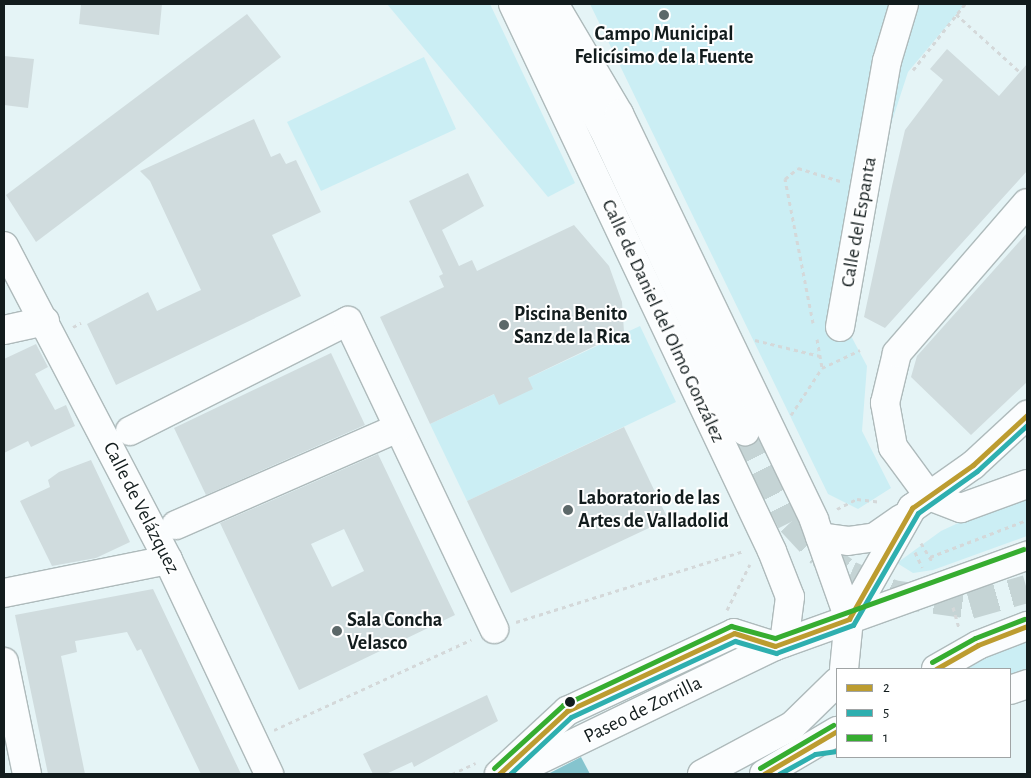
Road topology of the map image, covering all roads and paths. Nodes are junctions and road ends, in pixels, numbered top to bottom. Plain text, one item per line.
1 (513, 4) edge
2 (534, 4) edge
3 (554, 4) edge
4 (904, 4) edge
5 (964, 4) edge
6 (956, 14) junction
7 (1020, 72) dead end
8 (907, 77) dead end
9 (864, 188) junction
10 (1027, 203) edge
11 (4, 246) edge
12 (45, 321) junction
13 (840, 327) dead end
14 (4, 330) edge
15 (724, 332) junction
16 (860, 350) dead end
17 (820, 356) junction
18 (822, 368) junction
19 (1027, 415) edge
20 (398, 428) junction
21 (130, 431) dead end
22 (745, 431) tunnel mouth
23 (775, 439) junction
24 (973, 465) junction
25 (1027, 484) edge
26 (929, 496) junction
27 (904, 517) junction
28 (1027, 520) edge
29 (176, 525) dead end
30 (824, 525) junction
31 (1027, 556) edge
32 (930, 557) junction
33 (168, 560) junction
34 (947, 584) junction
35 (4, 592) edge
36 (849, 619) junction
37 (1027, 626) edge
38 (494, 629) dead end
39 (779, 644) junction
40 (4, 662) edge
41 (844, 668) edge
42 (938, 668) edge
43 (836, 683) edge
44 (1027, 684) edge
45 (1011, 690) edge
46 (836, 732) edge
47 (825, 745) edge
48 (769, 773) edge
49 (26, 774) edge
50 (269, 774) edge
51 (499, 774) edge
52 (510, 774) edge
53 (702, 774) edge

1 - 39 main road, Calle de Daniel del Olmo González
2 - 22 main road
3 - 15 main road
4 - 9 main road, Calle del Espanta
5 - 6 path
6 - 7 path
6 - 8 path
9 - 13 main road, Calle del Espanta
9 - 17 path
10 - 26 main road
11 - 12 main road, Calle de Velázquez
12 - 14 main road
12 - 33 main road, Calle de Velázquez
15 - 17 path
15 - 23 main road
16 - 18 path
17 - 18 path
18 - 23 path
19 - 24 main road
20 - 21 main road, Calle de Velázquez
20 - 29 main road, Calle de Velázquez
20 - 38 main road, Calle de Velázquez
23 - 30 main road
24 - 25 main road
24 - 26 main road
25 - 26 main road
26 - 27 main road
27 - 30 main road
27 - 30 path
27 - 32 path
27 - 36 main road
28 - 32 path
30 - 36 main road
31 - 34 main road, Paseo de Zorrilla
32 - 34 path
33 - 35 main road
33 - 50 main road, Calle de Velázquez
34 - 36 main road, Paseo de Zorrilla
36 - 39 main road, Paseo de Zorrilla
36 - 41 main road
37 - 42 main road
39 - 51 main road, Paseo de Zorrilla
39 - 52 main road, Paseo de Zorrilla
40 - 49 main road
43 - 53 main road
44 - 45 main road
46 - 47 main road
47 - 48 main road

